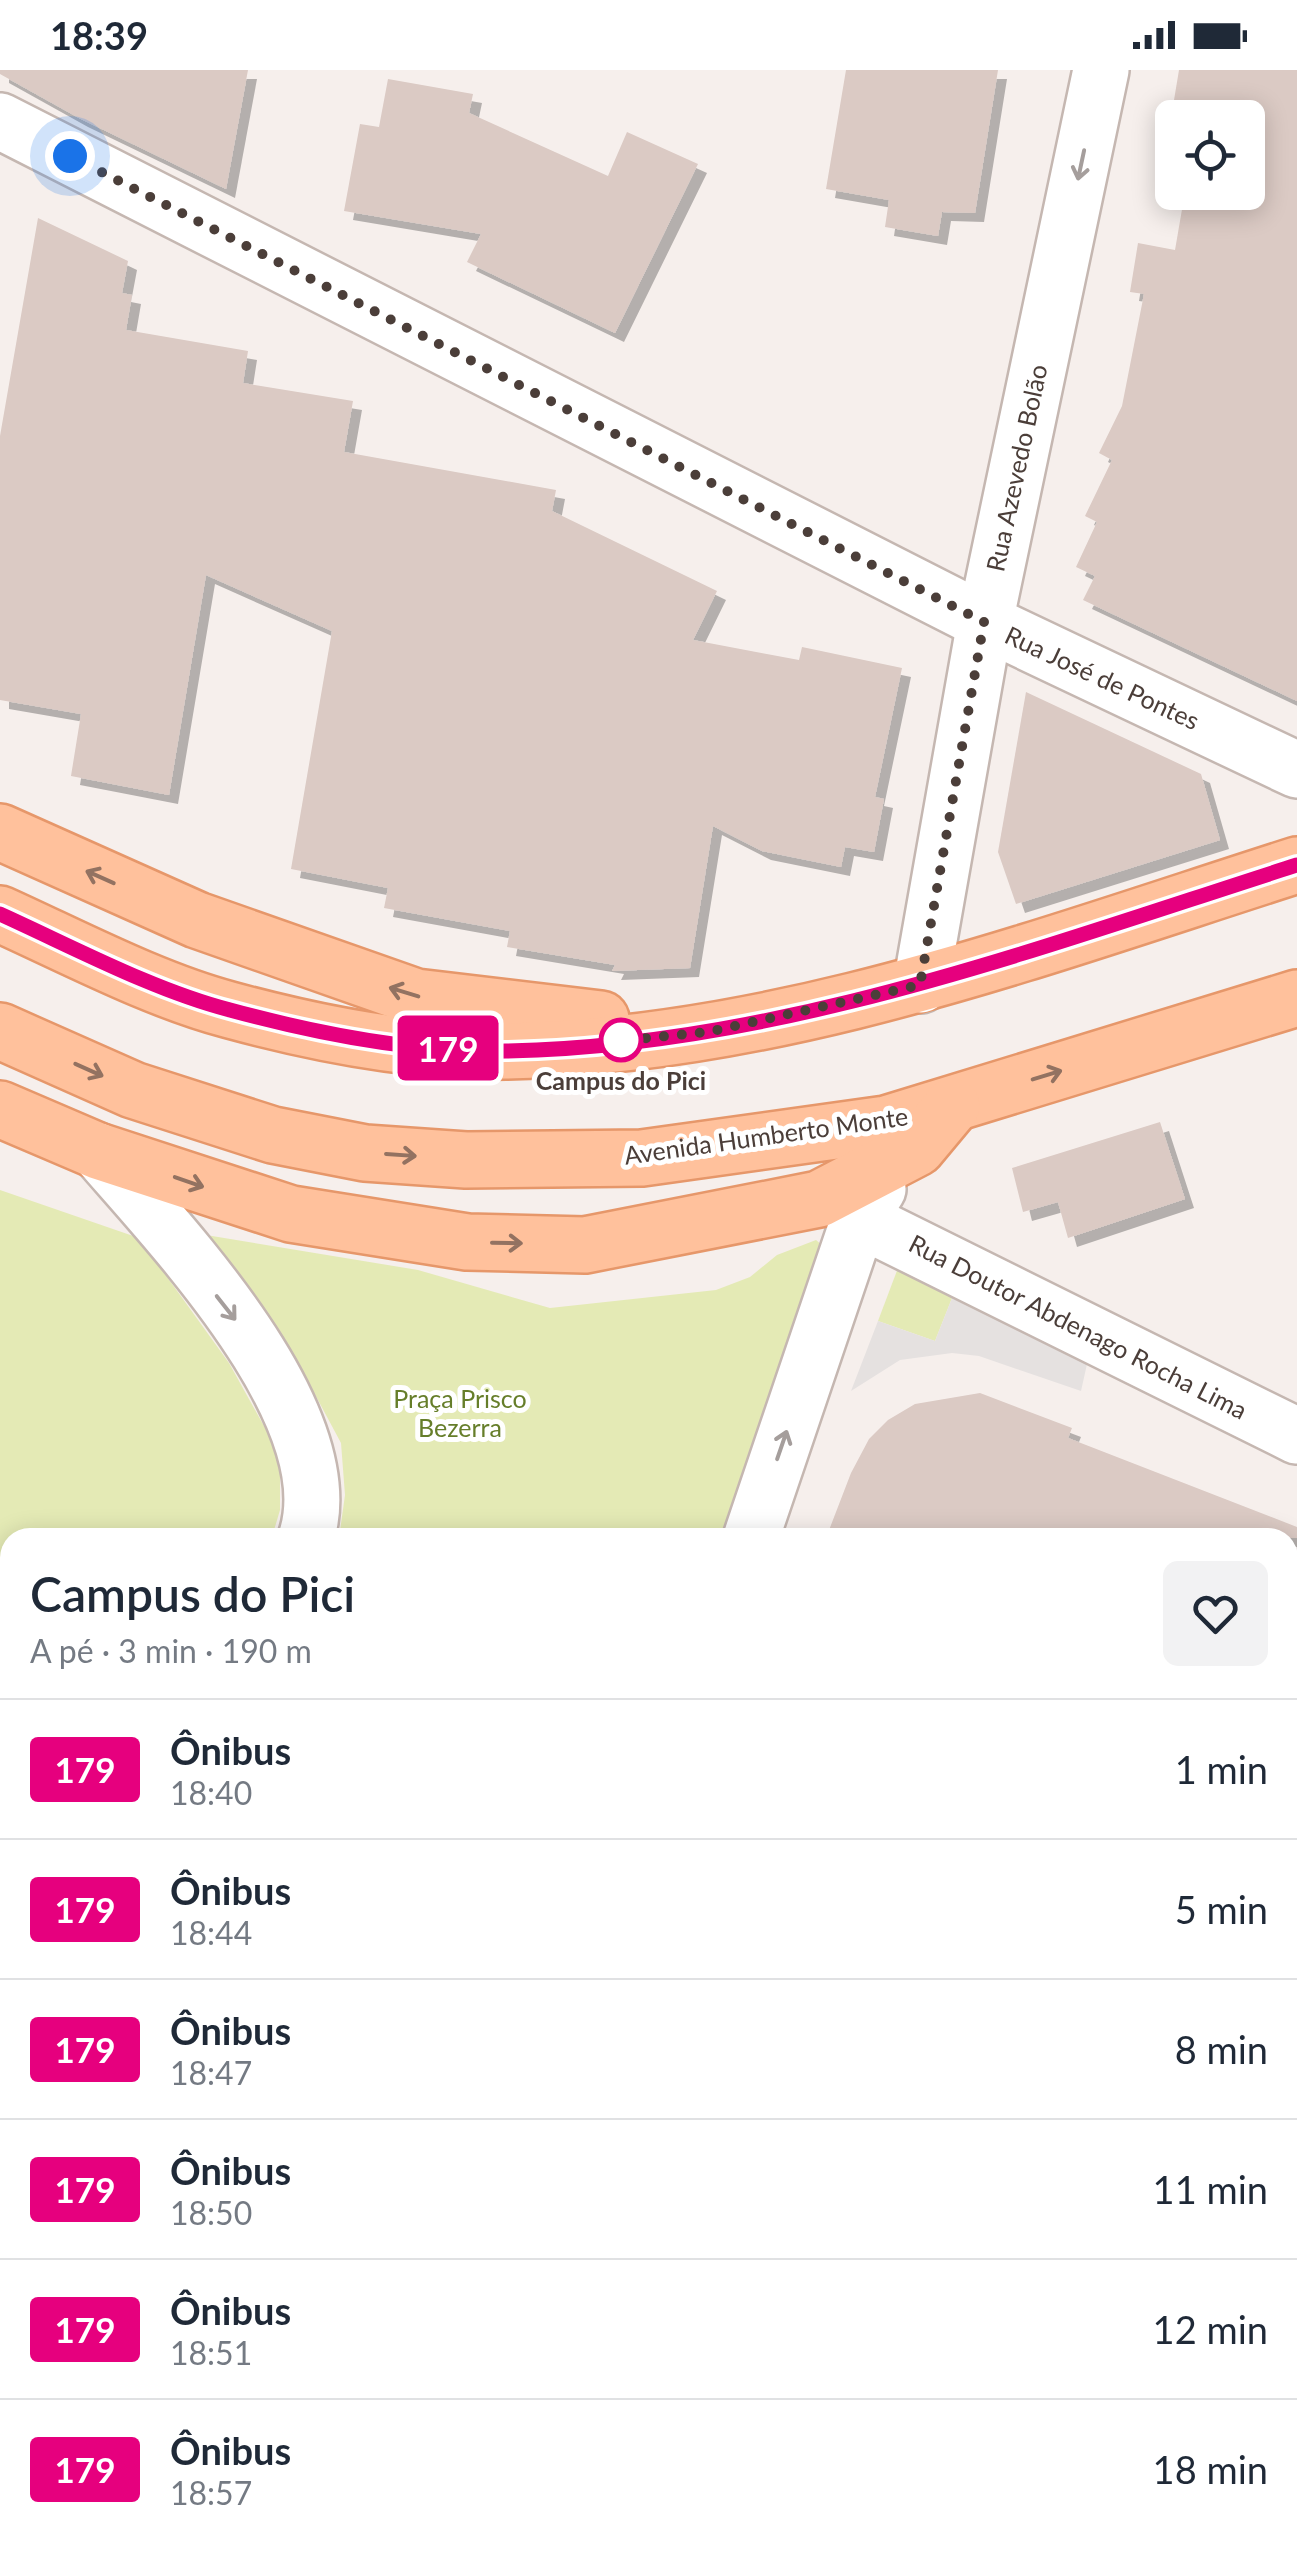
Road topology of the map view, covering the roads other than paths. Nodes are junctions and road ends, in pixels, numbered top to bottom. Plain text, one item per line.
1 (1101, 70) edge
2 (0, 120) edge
3 (984, 622) junction
4 (1297, 770) edge
5 (0, 832) edge
6 (1297, 865) edge
7 (0, 914) edge
8 (920, 985) junction
9 (1297, 998) edge
10 (0, 1030) edge
11 (708, 1032) junction
12 (954, 1104) junction
13 (0, 1109) edge
14 (98, 1151) junction
15 (839, 1209) junction
16 (1297, 1436) edge
17 (309, 1528) edge
18 (754, 1528) edge

1 -> 3 street, Rua Azevedo Bolão
2 - 3 street, Rua José de Pontes
3 - 4 street, Rua José de Pontes
3 - 8 street, Rua Azevedo Bolão
11 -> 5 main road
6 - 8 main road
7 - 11 main road
8 - 11 main road
12 -> 9 main road, Avenida Humberto Monte
10 -> 12 main road, Avenida Humberto Monte
12 - 15 main road
13 - 14 main road
14 -> 15 main road
14 -> 17 street
15 - 16 street, Rua Doutor Abdenago Rocha Lima
18 -> 15 street

